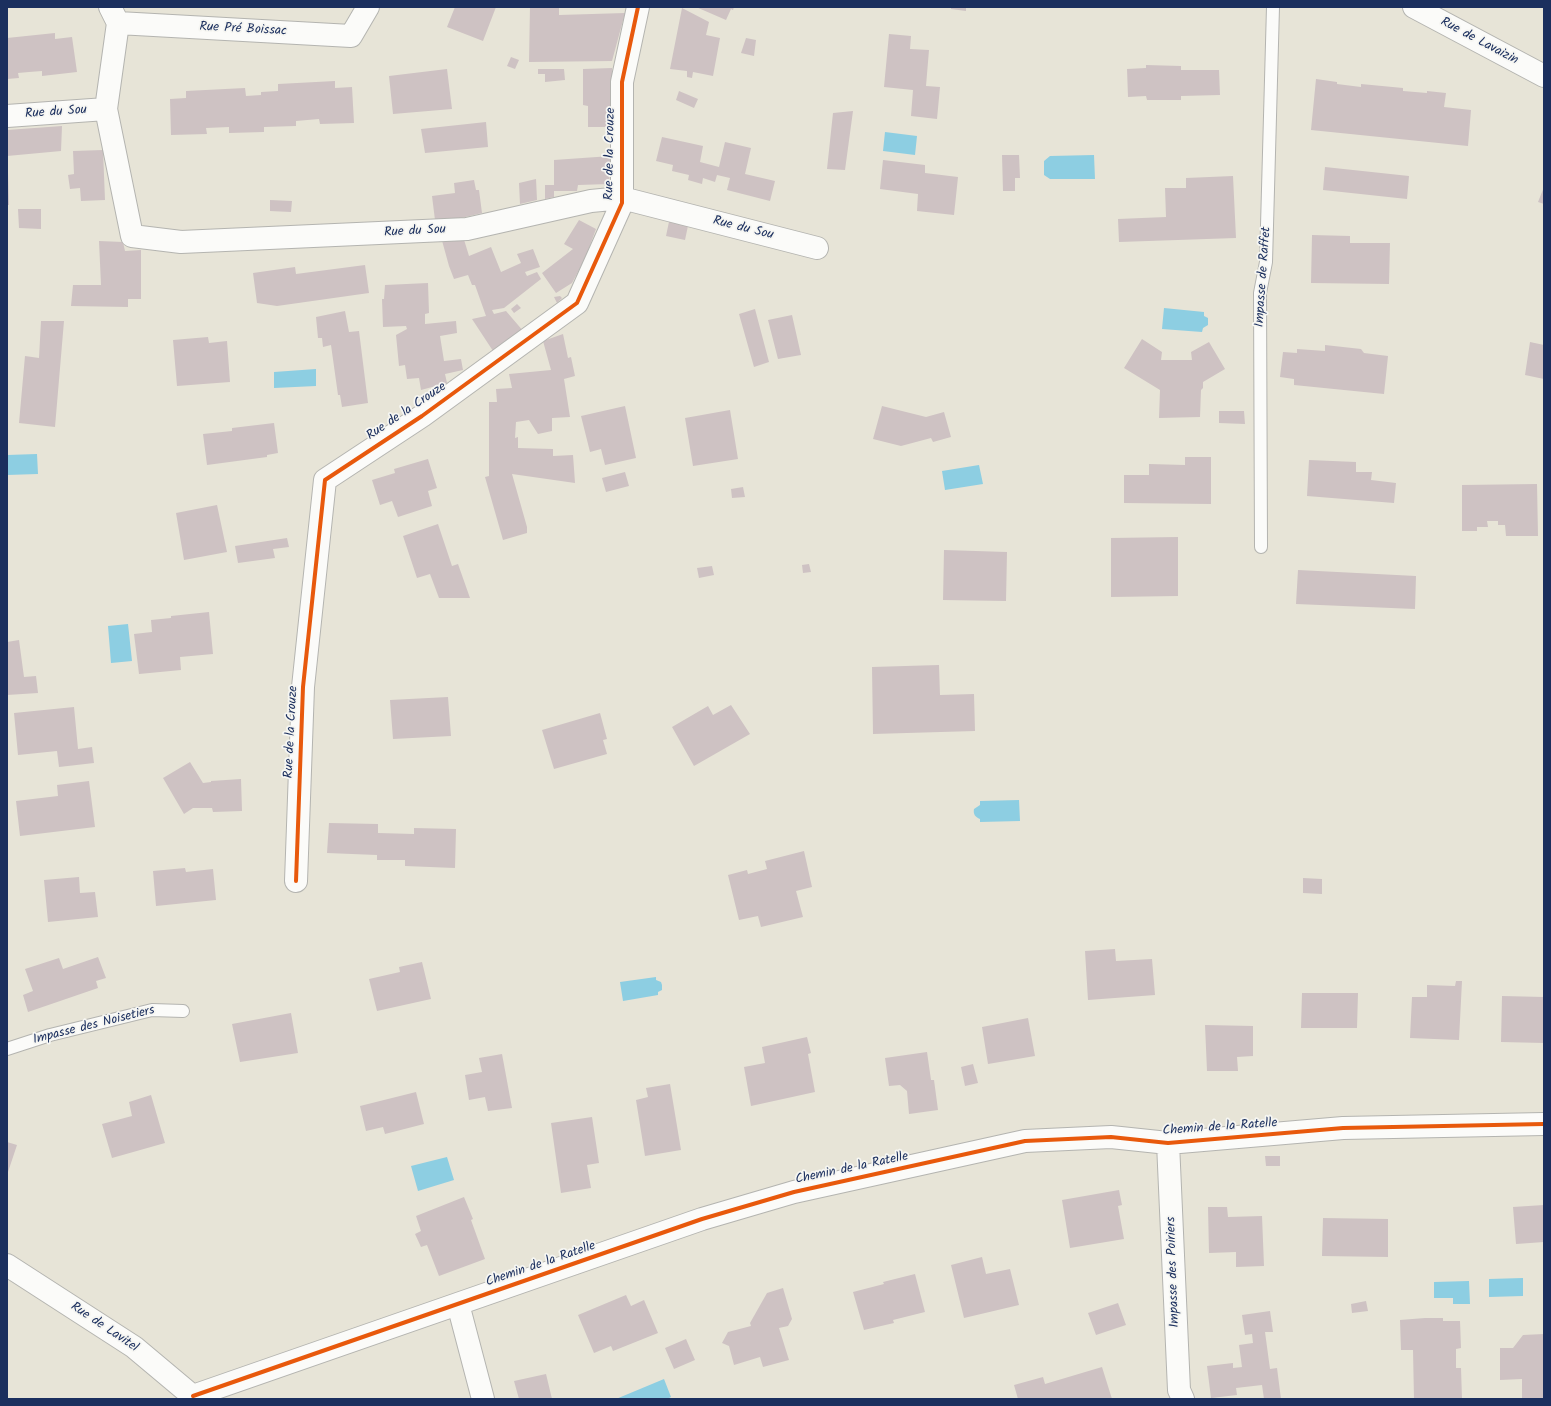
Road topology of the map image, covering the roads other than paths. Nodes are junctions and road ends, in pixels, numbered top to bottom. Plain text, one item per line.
1 (368, 7) edge
2 (638, 7) edge
3 (1273, 7) edge
4 (1414, 7) edge
5 (114, 15) edge
6 (1544, 76) edge
7 (106, 109) junction
8 (7, 116) edge
9 (622, 198) junction
10 (817, 248) dead end
11 (1261, 546) dead end
12 (296, 881) dead end
13 (183, 1010) dead end
14 (7, 1049) edge
15 (1544, 1124) edge
16 (1168, 1143) junction
17 (7, 1265) edge
18 (458, 1304) junction
19 (195, 1397) edge
20 (483, 1399) edge
21 (1183, 1399) edge

1 - 5 street, Rue Pré Boissac
2 - 9 street, Rue de la Crouze
3 - 11 lane, Impasse de Raffet
4 - 6 street, Rue de Lavaizin
5 - 7 street, Rue du Sou
7 - 8 street, Rue du Sou
7 - 9 street, Rue du Sou
9 - 10 street, Rue du Sou
9 - 12 street, Rue de la Crouze
13 - 14 lane, Impasse des Noisetiers
15 - 16 street, Chemin de la Ratelle
16 - 18 street, Chemin de la Ratelle
16 - 21 street, Impasse des Poiriers
17 - 19 street, Rue de Lavitel
18 - 19 street, Chemin de la Ratelle
18 - 20 street

